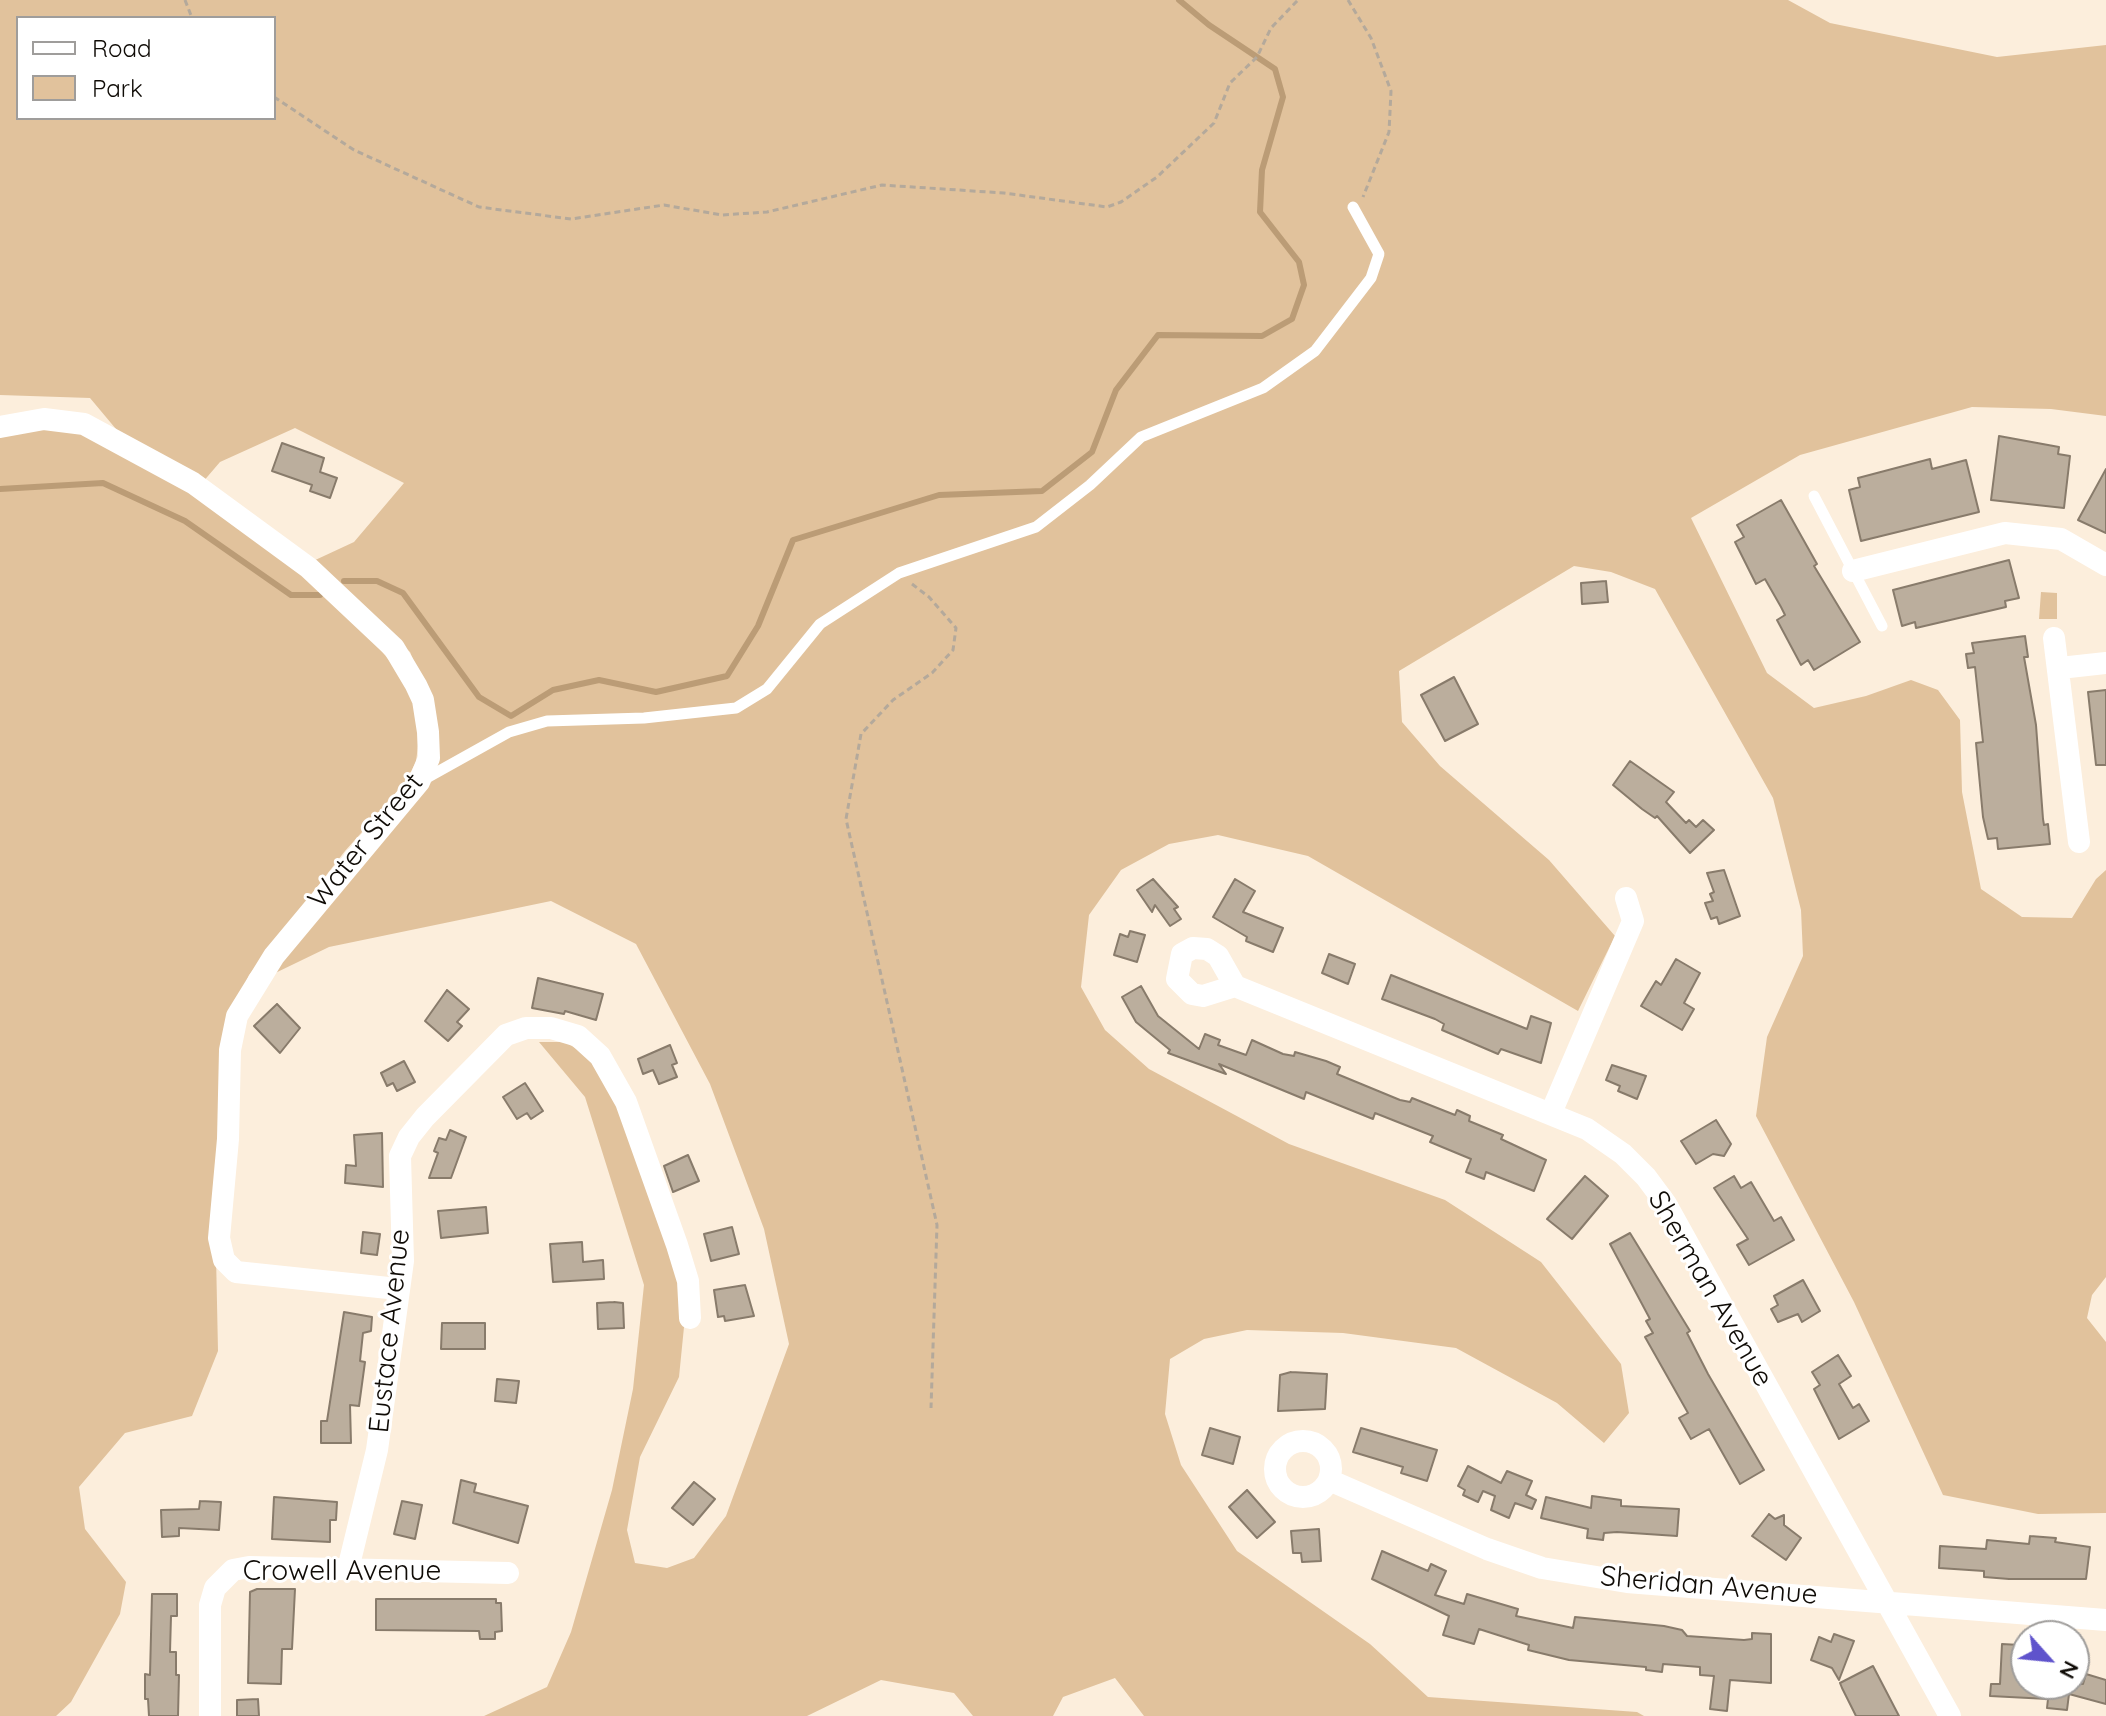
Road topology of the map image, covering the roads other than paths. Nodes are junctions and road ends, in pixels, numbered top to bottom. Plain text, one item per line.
1 (1353, 207) road end
2 (0, 427) edge
3 (1814, 496) dead end
4 (2106, 565) edge
5 (1853, 571) junction
6 (1882, 626) dead end
7 (2054, 638) dead end
8 (2106, 663) edge
9 (2060, 668) junction
10 (419, 782) junction
11 (2079, 842) dead end
12 (1626, 898) dead end
13 (1235, 986) dead end
14 (1551, 1113) junction
15 (398, 1289) junction
16 (690, 1318) dead end
17 (1329, 1480) dead end
18 (348, 1569) junction
19 (508, 1573) dead end
20 (1886, 1601) junction
21 (2106, 1620) edge
22 (210, 1716) edge
23 (1950, 1716) edge

1 - 10 lane
2 - 10 street, Water Street
3 - 5 lane
4 - 5 street
5 - 6 lane
7 - 9 street
8 - 9 street
9 - 11 street
10 - 15 street, Water Street
12 - 14 street
13 - 14 street, Sherman Avenue
14 - 20 street, Sherman Avenue
15 - 16 street, Eustace Avenue
15 - 18 street, Eustace Avenue
17 - 20 street, Sheridan Avenue
18 - 19 street, Crowell Avenue
18 - 22 street, Crowell Avenue
20 - 21 street, Sheridan Avenue
20 - 23 street, Sherman Avenue

